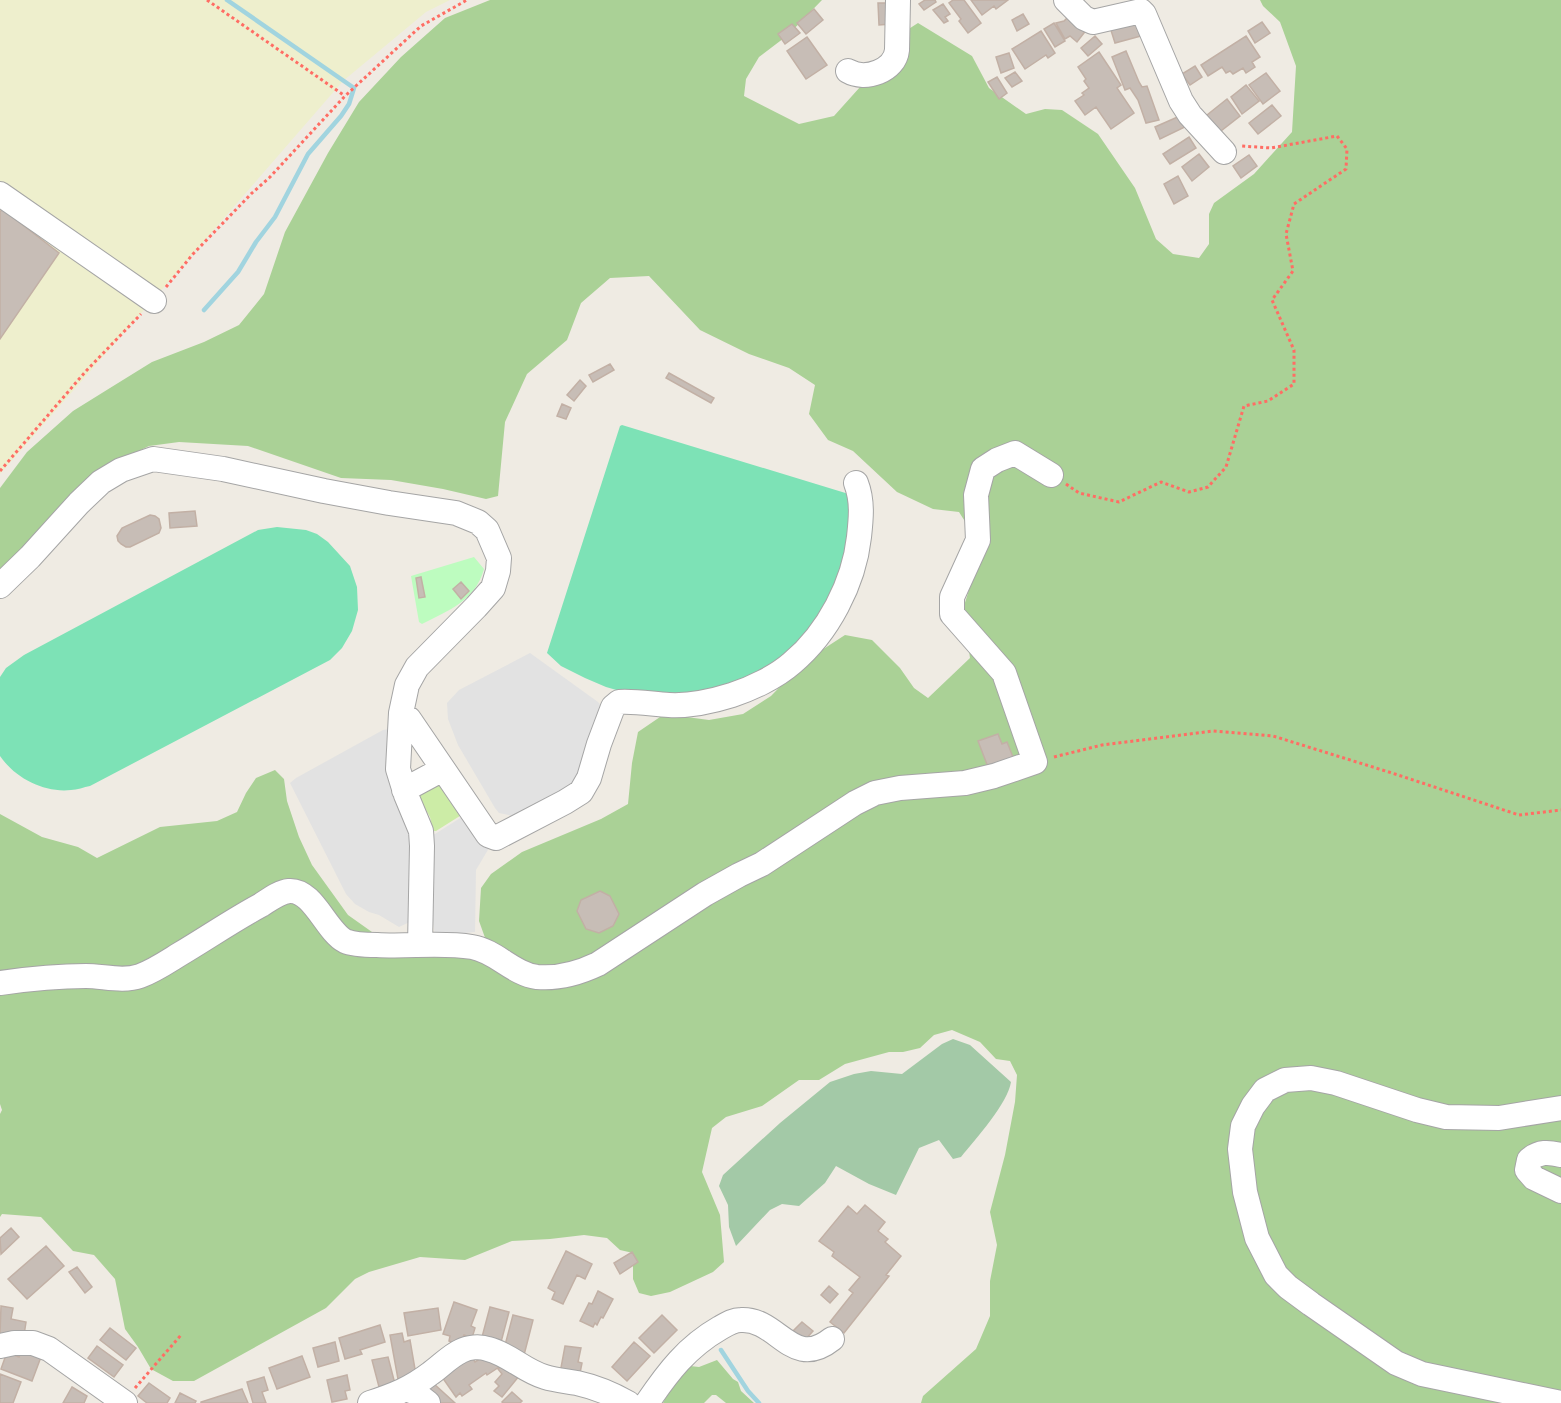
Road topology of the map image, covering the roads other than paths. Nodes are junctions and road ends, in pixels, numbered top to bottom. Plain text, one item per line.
1 (898, 0) edge
2 (1066, 0) edge
3 (848, 71) dead end
4 (1224, 152) road end
5 (0, 194) edge
6 (154, 302) road end
7 (1051, 475) road end
8 (856, 483) dead end
9 (0, 586) edge
10 (401, 713) junction
11 (443, 769) junction
12 (404, 790) junction
13 (420, 945) junction
14 (0, 983) edge
15 (1561, 1108) edge
16 (1561, 1155) edge
17 (1561, 1191) edge
18 (832, 1339) dead end
19 (0, 1346) edge
20 (406, 1389) junction
21 (124, 1402) edge
22 (370, 1403) edge
23 (428, 1403) edge
24 (628, 1403) edge
25 (647, 1403) edge
26 (1561, 1403) edge

1 - 3 street
2 - 4 street
5 - 6 street
7 - 13 street
8 - 11 street
9 - 10 street
10 - 11 street
10 - 12 street
11 - 12 street
12 - 13 street
13 - 14 street
15 - 26 street
16 - 17 street
18 - 25 street
19 - 21 street
20 - 22 street
20 - 23 street
20 - 24 street

